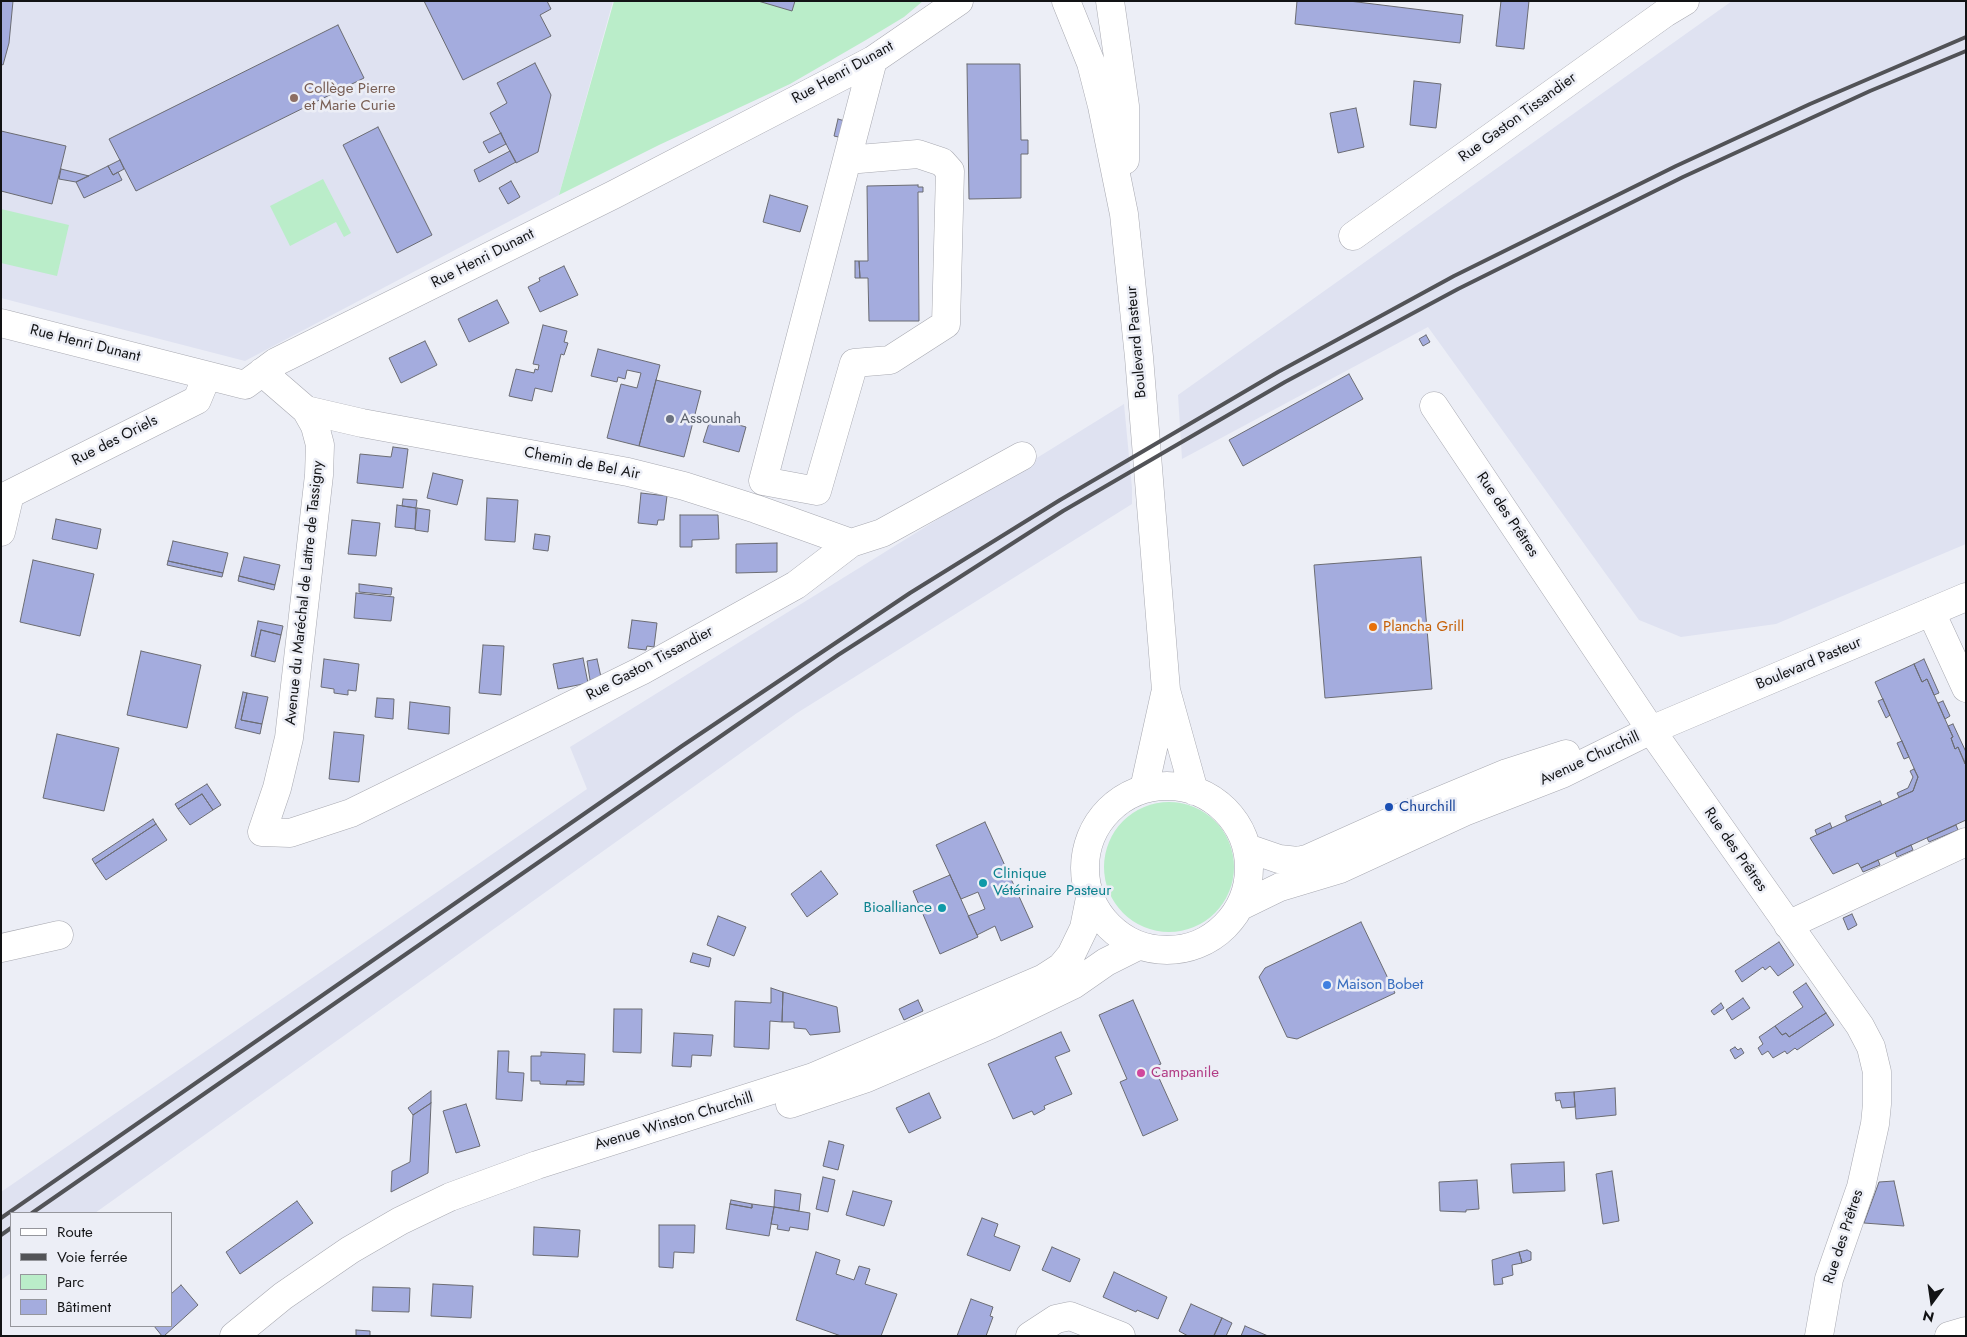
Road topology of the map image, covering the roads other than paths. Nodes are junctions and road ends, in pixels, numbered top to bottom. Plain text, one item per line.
1 (1066, 1) edge
2 (1110, 1) edge
3 (1685, 1) edge
4 (950, 5) edge
5 (873, 60) junction
6 (847, 160) junction
7 (1124, 214) junction
8 (1353, 236) dead end
9 (1, 323) edge
10 (262, 372) junction
11 (207, 376) junction
12 (1434, 406) dead end
13 (306, 410) junction
14 (1022, 456) dead end
15 (6, 493) edge
16 (1, 532) edge
17 (851, 543) junction
18 (1966, 596) edge
19 (1931, 612) junction
20 (1966, 688) edge
21 (1166, 690) junction
22 (1652, 730) junction
23 (1144, 789) junction
24 (1194, 790) junction
25 (262, 832) joint
26 (1966, 842) edge
27 (1247, 848) junction
28 (1090, 898) junction
29 (1241, 906) junction
30 (1788, 925) junction
31 (59, 935) dead end
32 (1138, 946) junction
33 (1, 948) edge
34 (1966, 1331) edge
35 (234, 1336) edge
36 (261, 1336) edge
37 (1030, 1336) edge
38 (1121, 1336) edge
39 (1819, 1336) edge
40 (1949, 1336) edge

1 - 7 main road, Boulevard Pasteur
2 - 7 main road
3 - 8 main road, Rue Gaston Tissandier
4 - 5 main road, Rue Henri Dunant
5 - 6 main road
5 - 10 main road, Rue Henri Dunant
6 - 6 main road
7 - 21 main road, Boulevard Pasteur
9 - 11 main road, Rue Henri Dunant
10 - 11 main road, Rue Henri Dunant
10 - 13 main road, Avenue du Maréchal de Lattre de Tassigny
11 - 15 main road, Rue des Oriels
12 - 22 main road, Rue des Prêtres
13 - 17 main road, Chemin de Bel Air
13 - 25 main road, Avenue du Maréchal de Lattre de Tassigny
14 - 17 main road, Rue Gaston Tissandier
15 - 16 main road
17 - 25 main road, Rue Gaston Tissandier
18 - 19 main road, Boulevard Pasteur
19 - 20 main road
19 - 22 main road, Boulevard Pasteur
21 - 23 main road
21 - 24 main road
22 - 27 main road, Avenue Churchill
22 - 29 main road, Avenue Churchill
22 - 30 main road, Rue des Prêtres
23 - 24 main road
23 - 28 main road
24 - 27 main road
26 - 30 main road
27 - 29 main road
28 - 32 main road
28 - 35 main road, Avenue Winston Churchill
29 - 32 main road
30 - 39 main road, Rue des Prêtres
31 - 33 main road
32 - 36 main road, Avenue Winston Churchill
34 - 40 main road
37 - 38 main road

